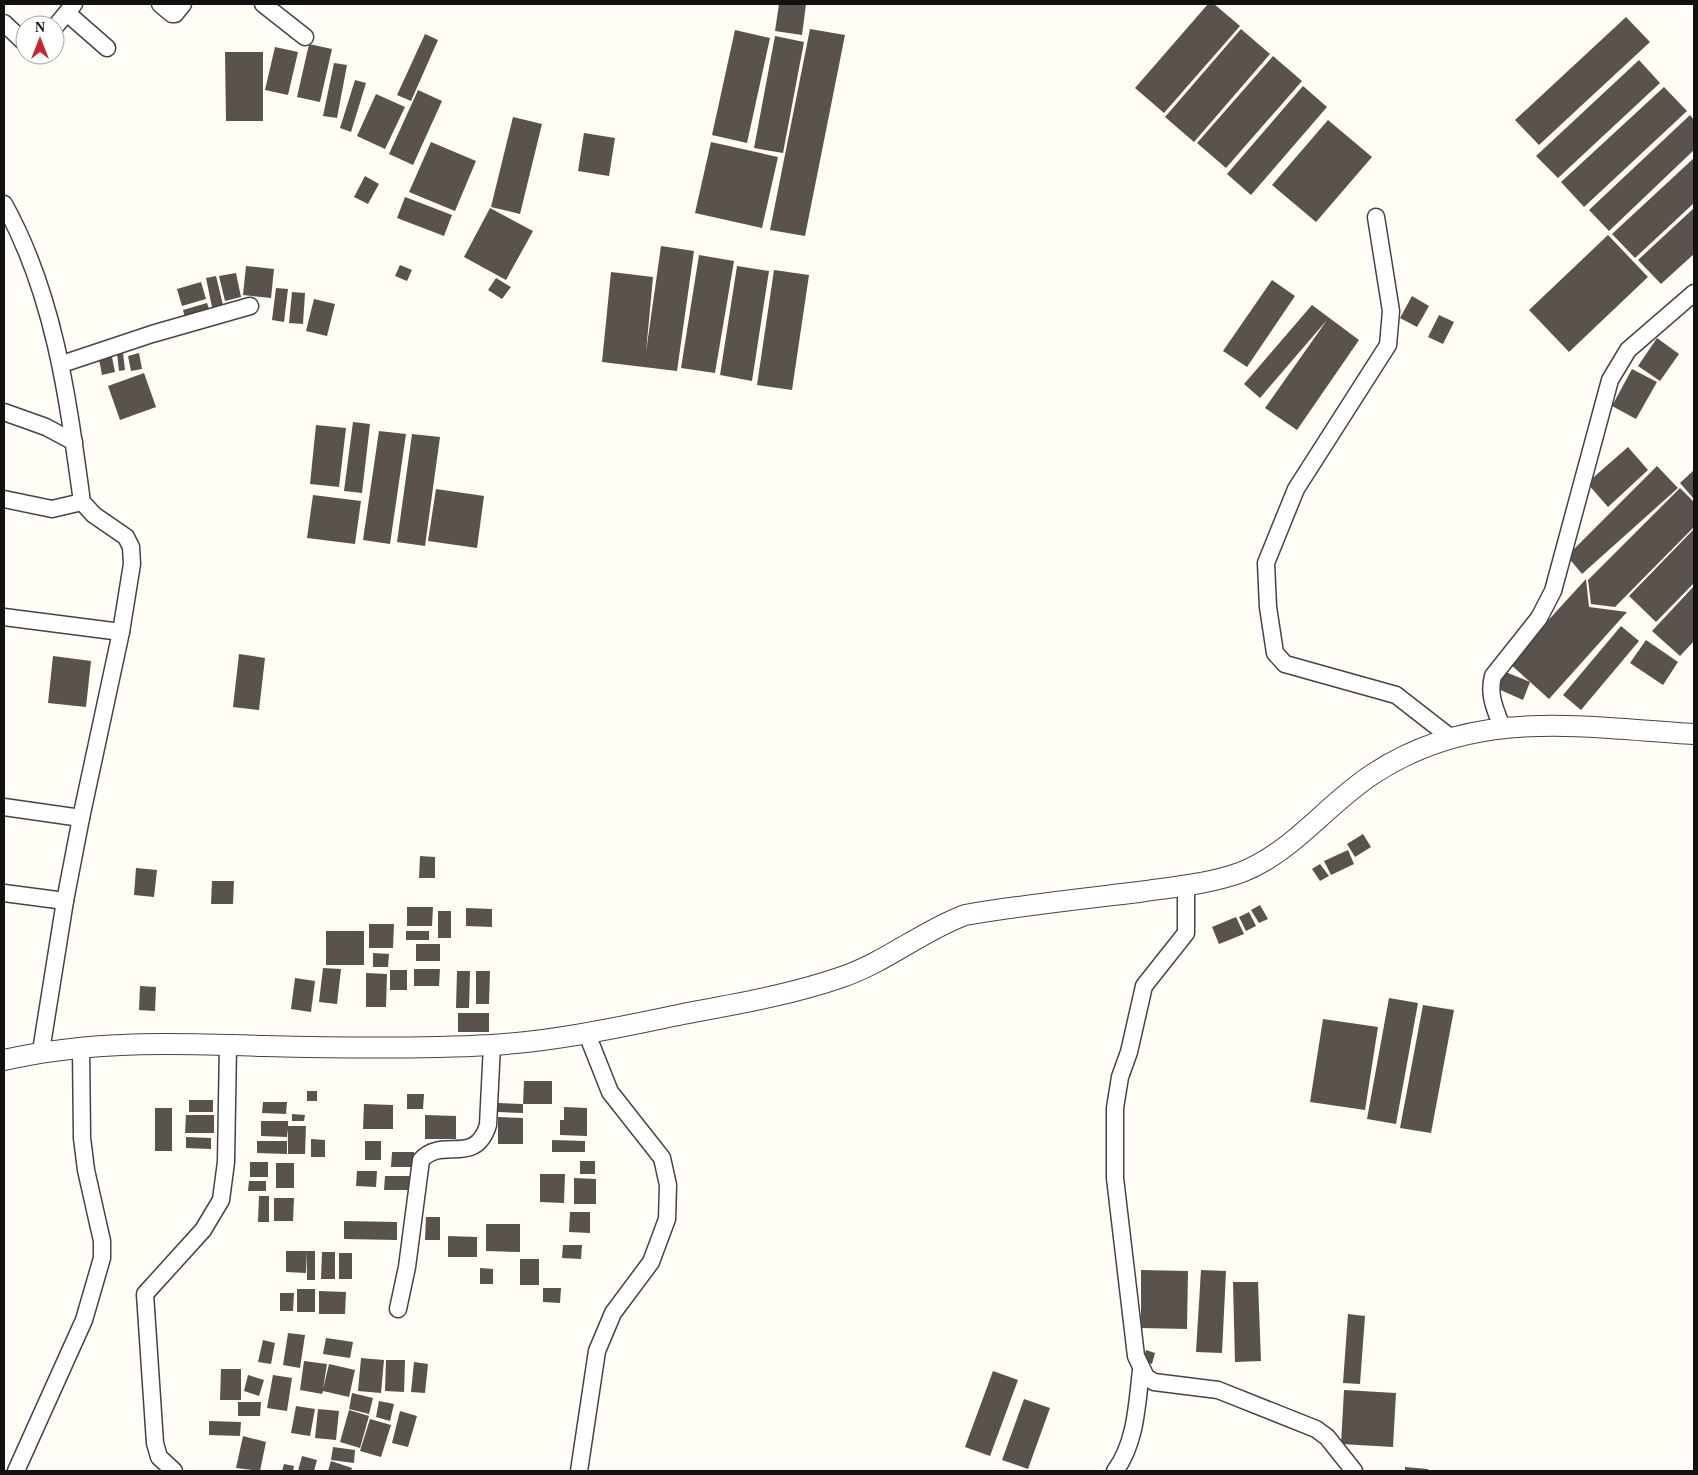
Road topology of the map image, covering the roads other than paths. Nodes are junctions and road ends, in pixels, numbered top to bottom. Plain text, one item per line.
1 (160, 4) edge
2 (183, 4) edge
3 (263, 4) edge
4 (70, 8) edge
5 (4, 23) edge
6 (15, 34) edge
7 (305, 37) dead end
8 (107, 48) dead end
9 (4, 204) edge
10 (1376, 217) dead end
11 (1694, 293) edge
12 (250, 306) dead end
13 (62, 364) junction
14 (4, 412) edge
15 (74, 442) junction
16 (4, 499) edge
17 (82, 502) junction
18 (4, 617) edge
19 (121, 632) junction
20 (1502, 726) junction
21 (1694, 734) edge
22 (1450, 737) junction
23 (4, 806) edge
24 (81, 818) junction
25 (1186, 886) junction
26 (4, 894) edge
27 (65, 901) junction
28 (587, 1034) junction
29 (228, 1045) junction
30 (492, 1045) junction
31 (41, 1051) junction
32 (82, 1054) junction
33 (4, 1060) edge
34 (398, 1309) dead end
35 (1142, 1370) junction
36 (16, 1471) edge
37 (174, 1471) edge
38 (579, 1471) edge
39 (1115, 1471) edge
40 (1354, 1471) edge

1 - 2 street
3 - 7 street
4 - 8 street
5 - 6 street
9 - 13 street
10 - 22 street
11 - 20 street
12 - 13 street
13 - 15 street
14 - 15 street
15 - 17 street
16 - 17 street
17 - 19 street
18 - 19 street
19 - 24 street
20 - 21 street
20 - 22 street
22 - 25 street
23 - 24 street
24 - 27 street
25 - 28 street
25 - 35 street
26 - 27 street
27 - 31 street
28 - 30 street
28 - 38 street
29 - 30 street
29 - 32 street
29 - 37 street
30 - 34 street
31 - 32 street
31 - 33 street
32 - 36 street
35 - 39 street
35 - 40 street

